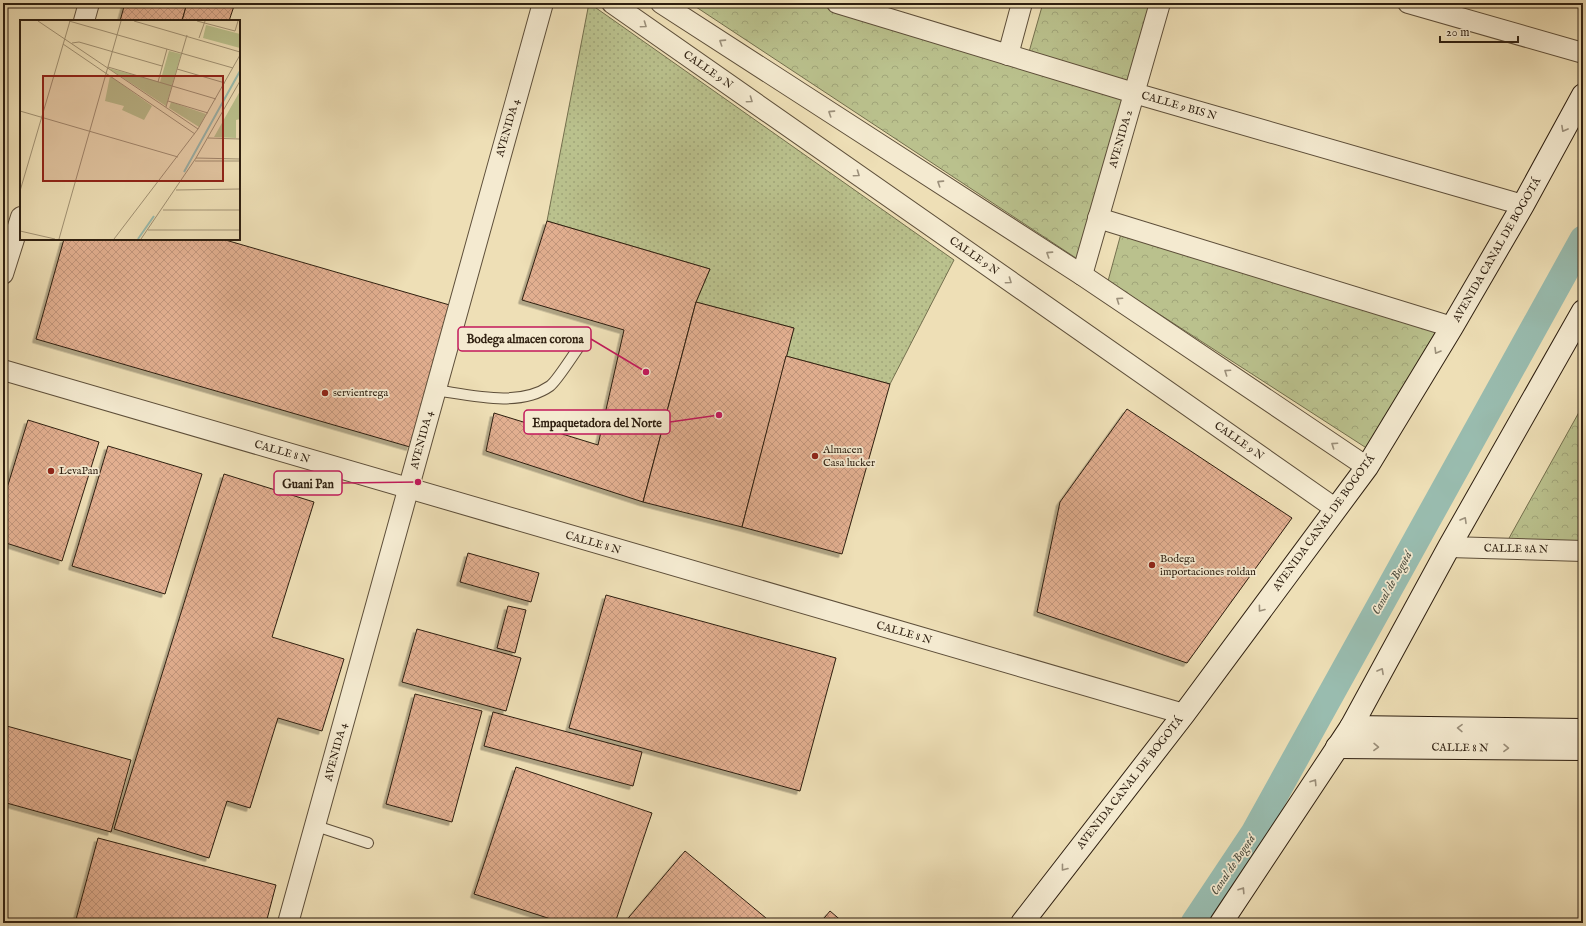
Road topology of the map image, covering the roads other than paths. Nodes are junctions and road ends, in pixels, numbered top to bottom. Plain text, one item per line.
1 (89, 3) edge
2 (543, 3) edge
3 (612, 3) edge
4 (661, 3) edge
5 (837, 3) edge
6 (1022, 3) edge
7 (1160, 3) edge
8 (1408, 3) edge
9 (84, 20) edge
10 (1583, 53) edge
11 (1008, 55) junction
12 (1134, 93) junction
13 (1583, 95) edge
14 (1523, 206) junction
15 (1098, 218) junction
16 (20, 220) edge
17 (3, 274) edge
18 (1082, 275) junction
19 (1583, 311) edge
20 (1452, 327) junction
21 (581, 344) dead end
22 (3, 370) edge
23 (435, 390) junction
24 (1367, 466) junction
25 (408, 489) junction
26 (1336, 509) junction
27 (1448, 547) junction
28 (1583, 551) edge
29 (1184, 714) junction
30 (1350, 727) junction
31 (1583, 730) edge
32 (1337, 747) junction
33 (1583, 749) edge
34 (316, 826) junction
35 (368, 843) dead end
36 (288, 923) edge
37 (1022, 923) edge
38 (1221, 923) edge

1 - 9 street
2 - 23 street, AVENIDA 4
3 -> 26 street, CALLE 9 N
18 -> 4 street
5 - 11 street, CALLE 9 BIS N
6 - 11 street
7 - 12 street, AVENIDA 2
8 - 10 street
11 - 12 street, CALLE 9 BIS N
12 - 14 street, CALLE 9 BIS N
12 - 15 street, AVENIDA 2
13 -> 14 main road, AVENIDA CANAL DE BOGOTÁ
14 - 20 main road, AVENIDA CANAL DE BOGOTÁ
15 - 18 street, AVENIDA 2
15 - 20 street
16 - 17 street
24 -> 18 street
27 -> 19 main road
20 -> 24 main road, AVENIDA CANAL DE BOGOTÁ
21 - 23 lane
22 - 25 street, CALLE 8 N
23 - 25 street, AVENIDA 4
24 - 26 main road, AVENIDA CANAL DE BOGOTÁ
25 - 29 street, CALLE 8 N
25 - 34 street, AVENIDA 4
26 -> 29 main road, AVENIDA CANAL DE BOGOTÁ
27 - 28 street, CALLE 8A N
30 -> 27 main road
29 -> 37 main road, AVENIDA CANAL DE BOGOTÁ
31 -> 30 main road, CALLE 8 N
30 - 32 main road
32 -> 33 main road, CALLE 8 N
38 -> 32 main road
34 - 35 lane
34 - 36 street, AVENIDA 4

